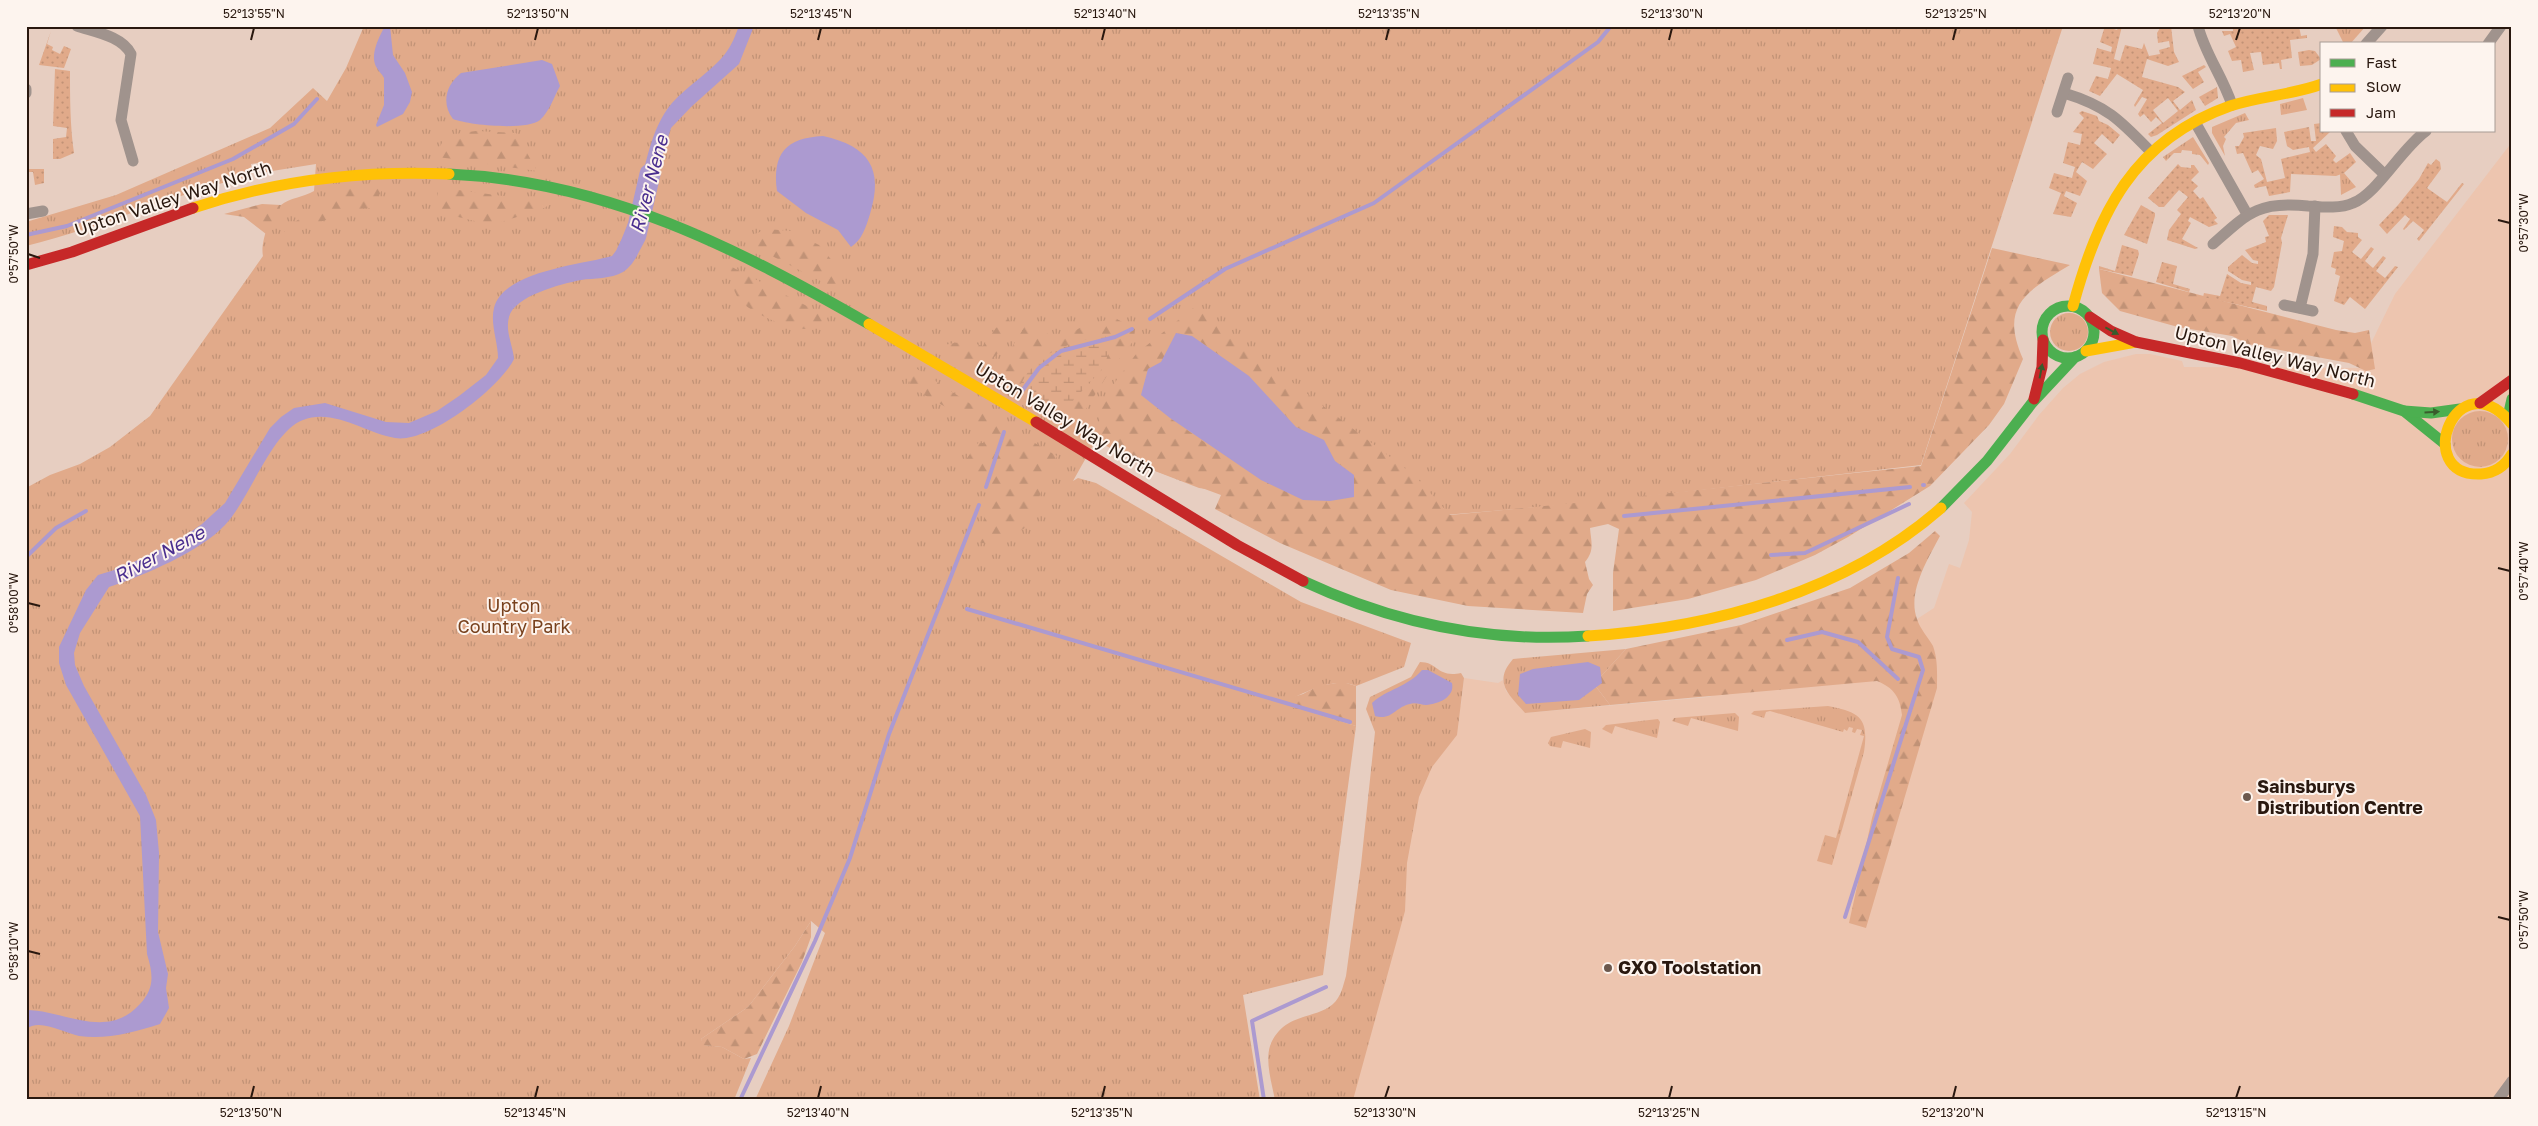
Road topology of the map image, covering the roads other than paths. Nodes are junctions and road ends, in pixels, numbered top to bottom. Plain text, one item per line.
1 (77, 26) edge
2 (2198, 26) edge
3 (2382, 26) edge
4 (2501, 26) edge
5 (2368, 42) edge
6 (2489, 42) edge
7 (2068, 78) dead end
8 (2320, 85) edge
9 (26, 89) edge
10 (26, 93) edge
11 (2064, 93) junction
12 (2232, 105) junction
13 (2057, 112) dead end
14 (2196, 122) junction
15 (2347, 132) edge
16 (2425, 132) edge
17 (2150, 152) junction
18 (134, 161) dead end
19 (2384, 174) junction
20 (2315, 206) junction
21 (43, 212) dead end
22 (26, 214) edge
23 (2247, 214) junction
24 (2213, 244) dead end
25 (26, 264) edge
26 (2284, 305) dead end
27 (2073, 306) junction
28 (2300, 308) junction
29 (2313, 311) dead end
30 (2090, 317) junction
31 (2043, 340) junction
32 (2136, 342) junction
33 (2086, 351) junction
34 (2075, 357) junction
35 (2512, 380) edge
36 (2512, 399) edge
37 (2034, 402) junction
38 (2480, 403) junction
39 (2460, 409) junction
40 (2404, 411) junction
41 (2510, 421) edge
42 (2445, 444) junction
43 (2512, 454) edge
44 (2512, 469) edge
45 (2497, 470) junction
46 (2512, 1081) edge
47 (2498, 1100) edge

1 - 18 street
2 - 12 street
3 - 5 street
4 - 6 street
7 - 11 street
8 - 12 street
9 - 10 street
11 - 13 street
11 - 17 street
12 - 14 street
14 - 17 street
14 - 23 street
15 - 19 street
16 - 19 street
17 - 27 street
19 - 20 street
20 - 23 street
20 - 28 street
21 - 22 street
23 - 24 street
25 - 37 street, Upton Valley Way North
26 - 28 street
27 - 30 street
27 - 31 street
28 - 29 street
30 -> 32 street, Upton Valley Way North
30 - 33 street
31 - 34 street
37 -> 31 street, Upton Valley Way North
32 - 33 street, Upton Valley Way North
32 - 40 street, Upton Valley Way North
33 - 34 street
34 - 37 street, Upton Valley Way North
35 - 38 street, Upton Valley Way North
36 - 41 street
38 - 39 street, Upton Valley Way North
38 - 41 street
40 -> 39 street, Upton Valley Way North
39 - 42 street
40 - 42 street, Upton Valley Way North
42 - 45 street
43 - 45 street
44 - 45 street
46 - 47 street

